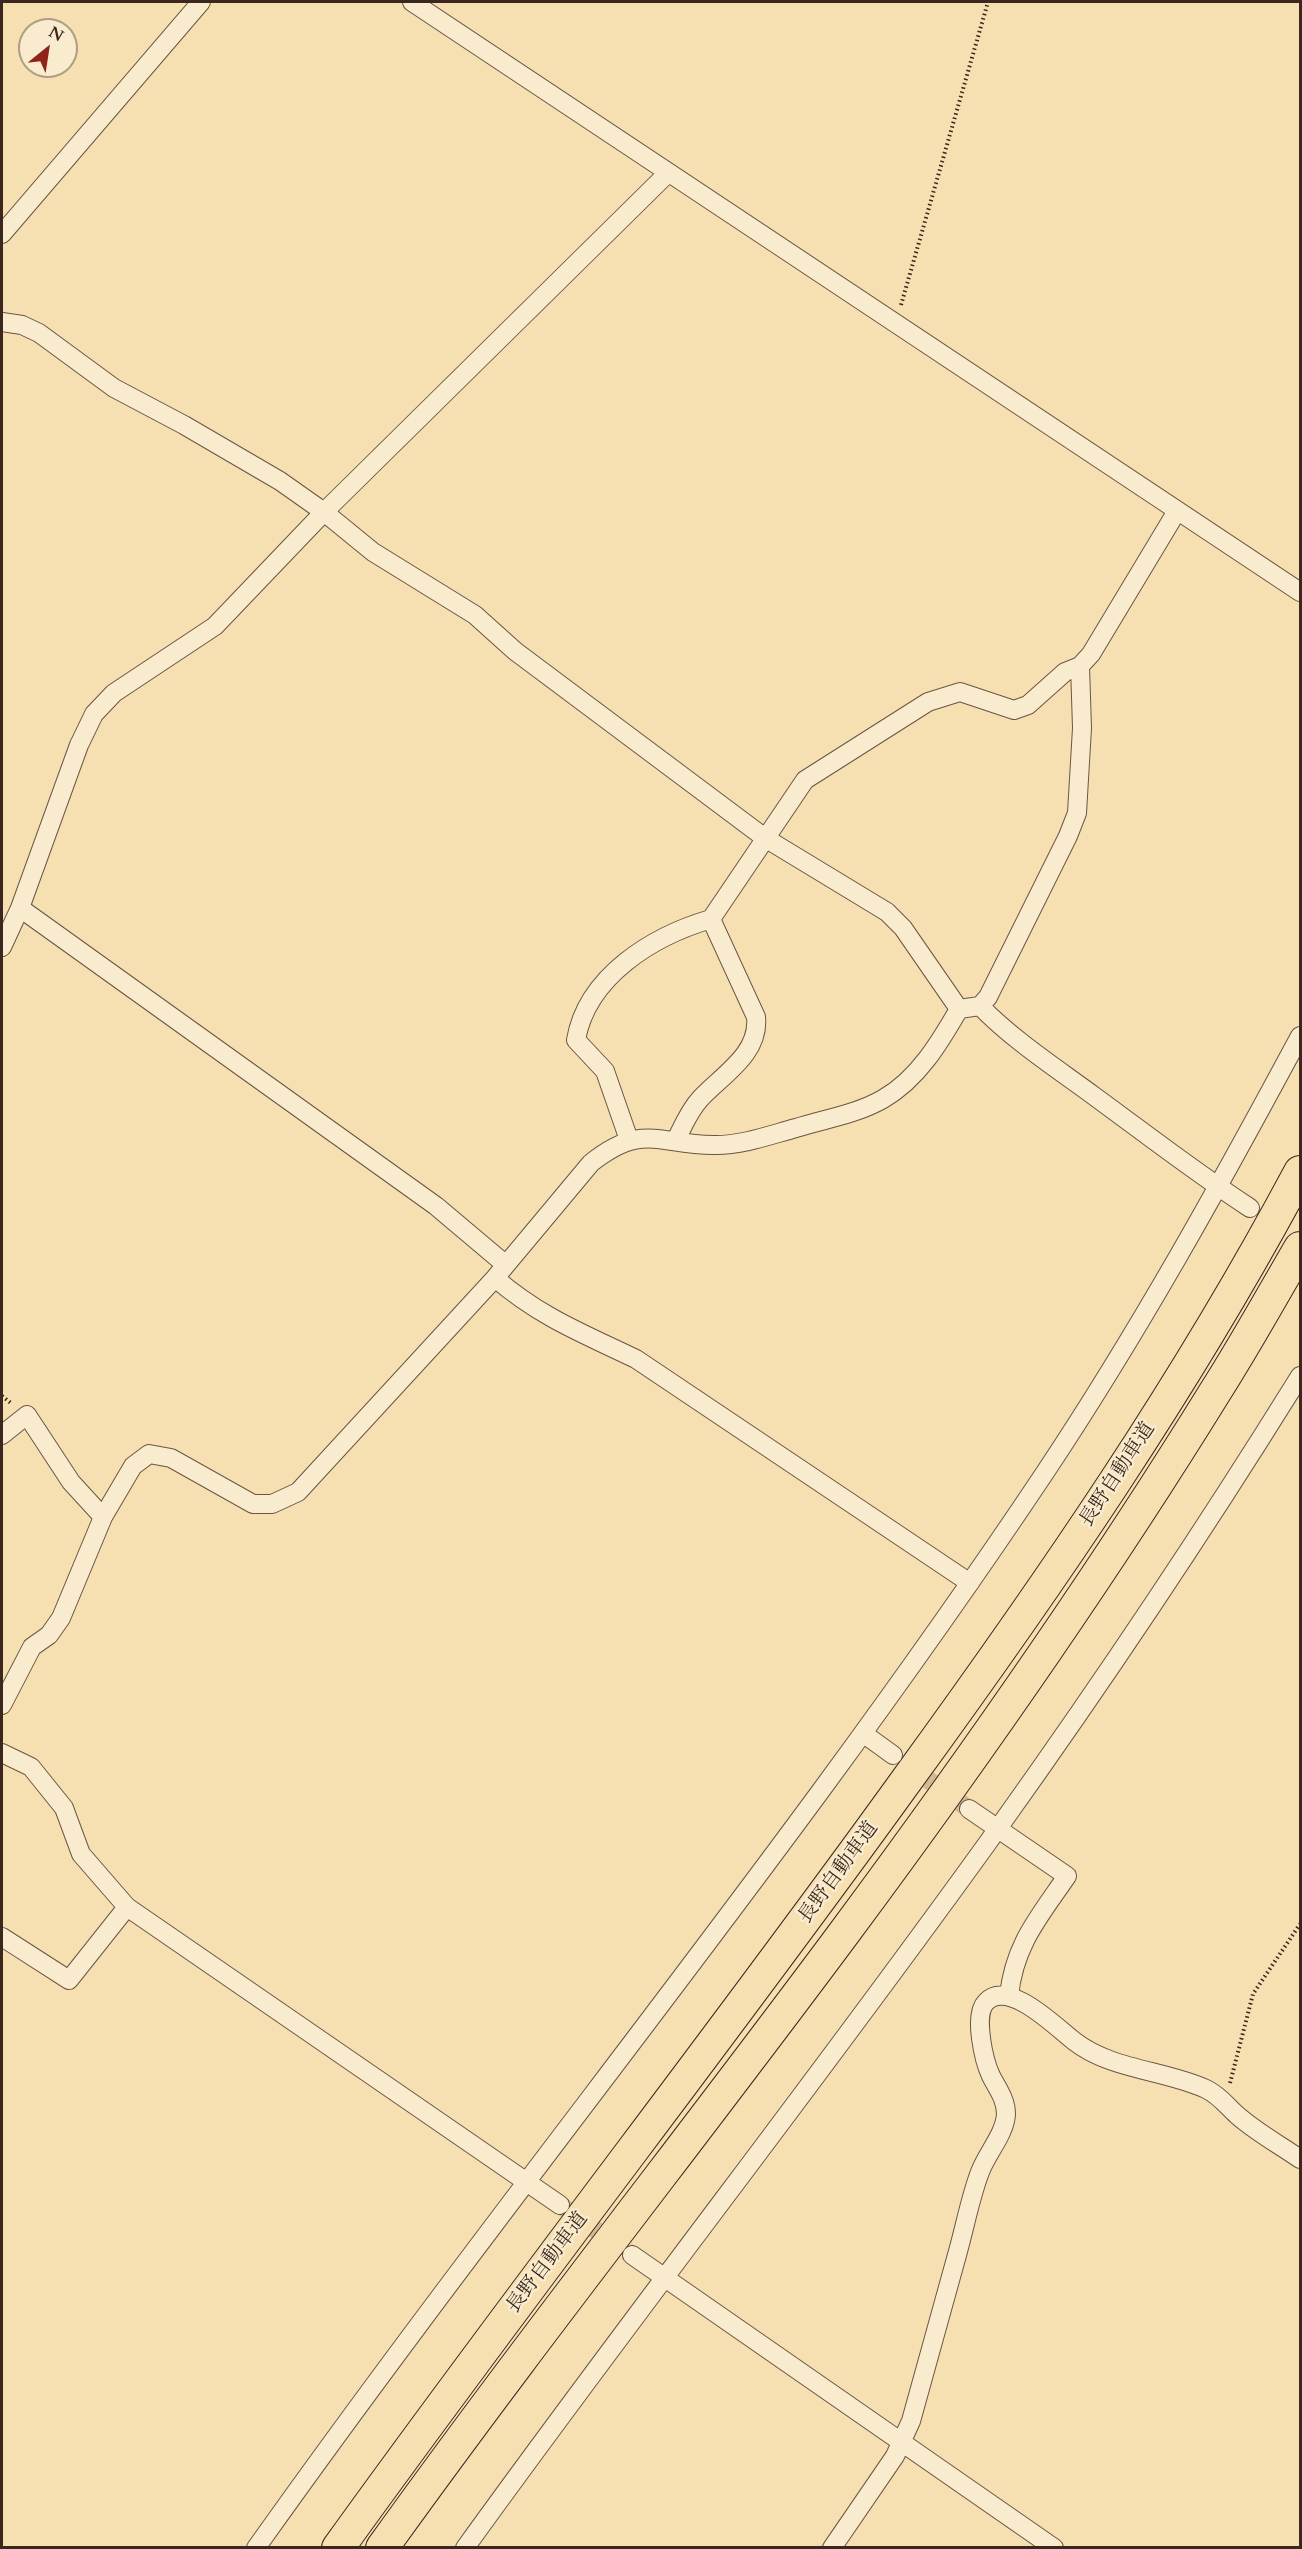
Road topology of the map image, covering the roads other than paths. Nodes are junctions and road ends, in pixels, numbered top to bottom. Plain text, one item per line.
1 (201, 2) edge
2 (412, 2) edge
3 (668, 173) junction
4 (2, 234) edge
5 (2, 322) edge
6 (1177, 511) junction
7 (324, 512) junction
8 (1300, 592) edge
9 (1080, 666) junction
10 (765, 838) junction
11 (20, 908) junction
12 (711, 919) junction
13 (2, 947) edge
14 (980, 1006) junction
15 (959, 1009) junction
16 (1300, 1036) edge
17 (629, 1140) junction
18 (676, 1140) junction
19 (1300, 1172) edge
20 (1219, 1188) junction
21 (1250, 1208) dead end
22 (1300, 1248) edge
23 (501, 1271) junction
24 (1300, 1376) edge
25 (2, 1435) edge
26 (103, 1517) junction
27 (970, 1583) junction
28 (2, 1705) edge
29 (864, 1734) junction
30 (2, 1753) edge
31 (893, 1755) tunnel mouth
32 (969, 1809) tunnel mouth
33 (999, 1827) junction
34 (127, 1907) junction
35 (2, 1937) edge
36 (1009, 1996) junction
37 (1300, 2159) edge
38 (528, 2182) junction
39 (560, 2205) tunnel mouth
40 (632, 2255) tunnel mouth
41 (665, 2277) junction
42 (903, 2443) junction
43 (256, 2547) edge
44 (338, 2547) edge
45 (382, 2547) edge
46 (465, 2547) edge
47 (831, 2547) edge
48 (1054, 2547) edge

1 - 4 street
2 - 3 street
3 - 6 street
3 - 7 street
5 - 7 street
6 - 8 street
6 - 9 street
7 - 10 street
7 - 11 street
9 - 10 street
9 - 14 street
10 - 12 street
10 - 15 street
11 - 13 street
11 - 23 street
12 - 17 street
12 - 18 street
14 - 15 street
14 - 20 street
15 - 18 street
16 - 20 street
17 - 18 street
17 - 23 street
19 - 44 highway, 長野自動車道
20 - 21 street
20 - 27 street
22 - 45 highway, 長野自動車道
23 - 26 street
23 - 27 street
24 - 33 street
25 - 26 street
26 - 28 street
27 - 29 street
29 - 31 street
29 - 38 street
30 - 34 street
32 - 33 street
33 - 36 street
33 - 41 street
34 - 35 street
34 - 38 street
36 - 37 street
36 - 42 street
38 - 39 street
38 - 43 street
40 - 41 street
41 - 42 street
41 - 46 street
42 - 47 street
42 - 48 street

